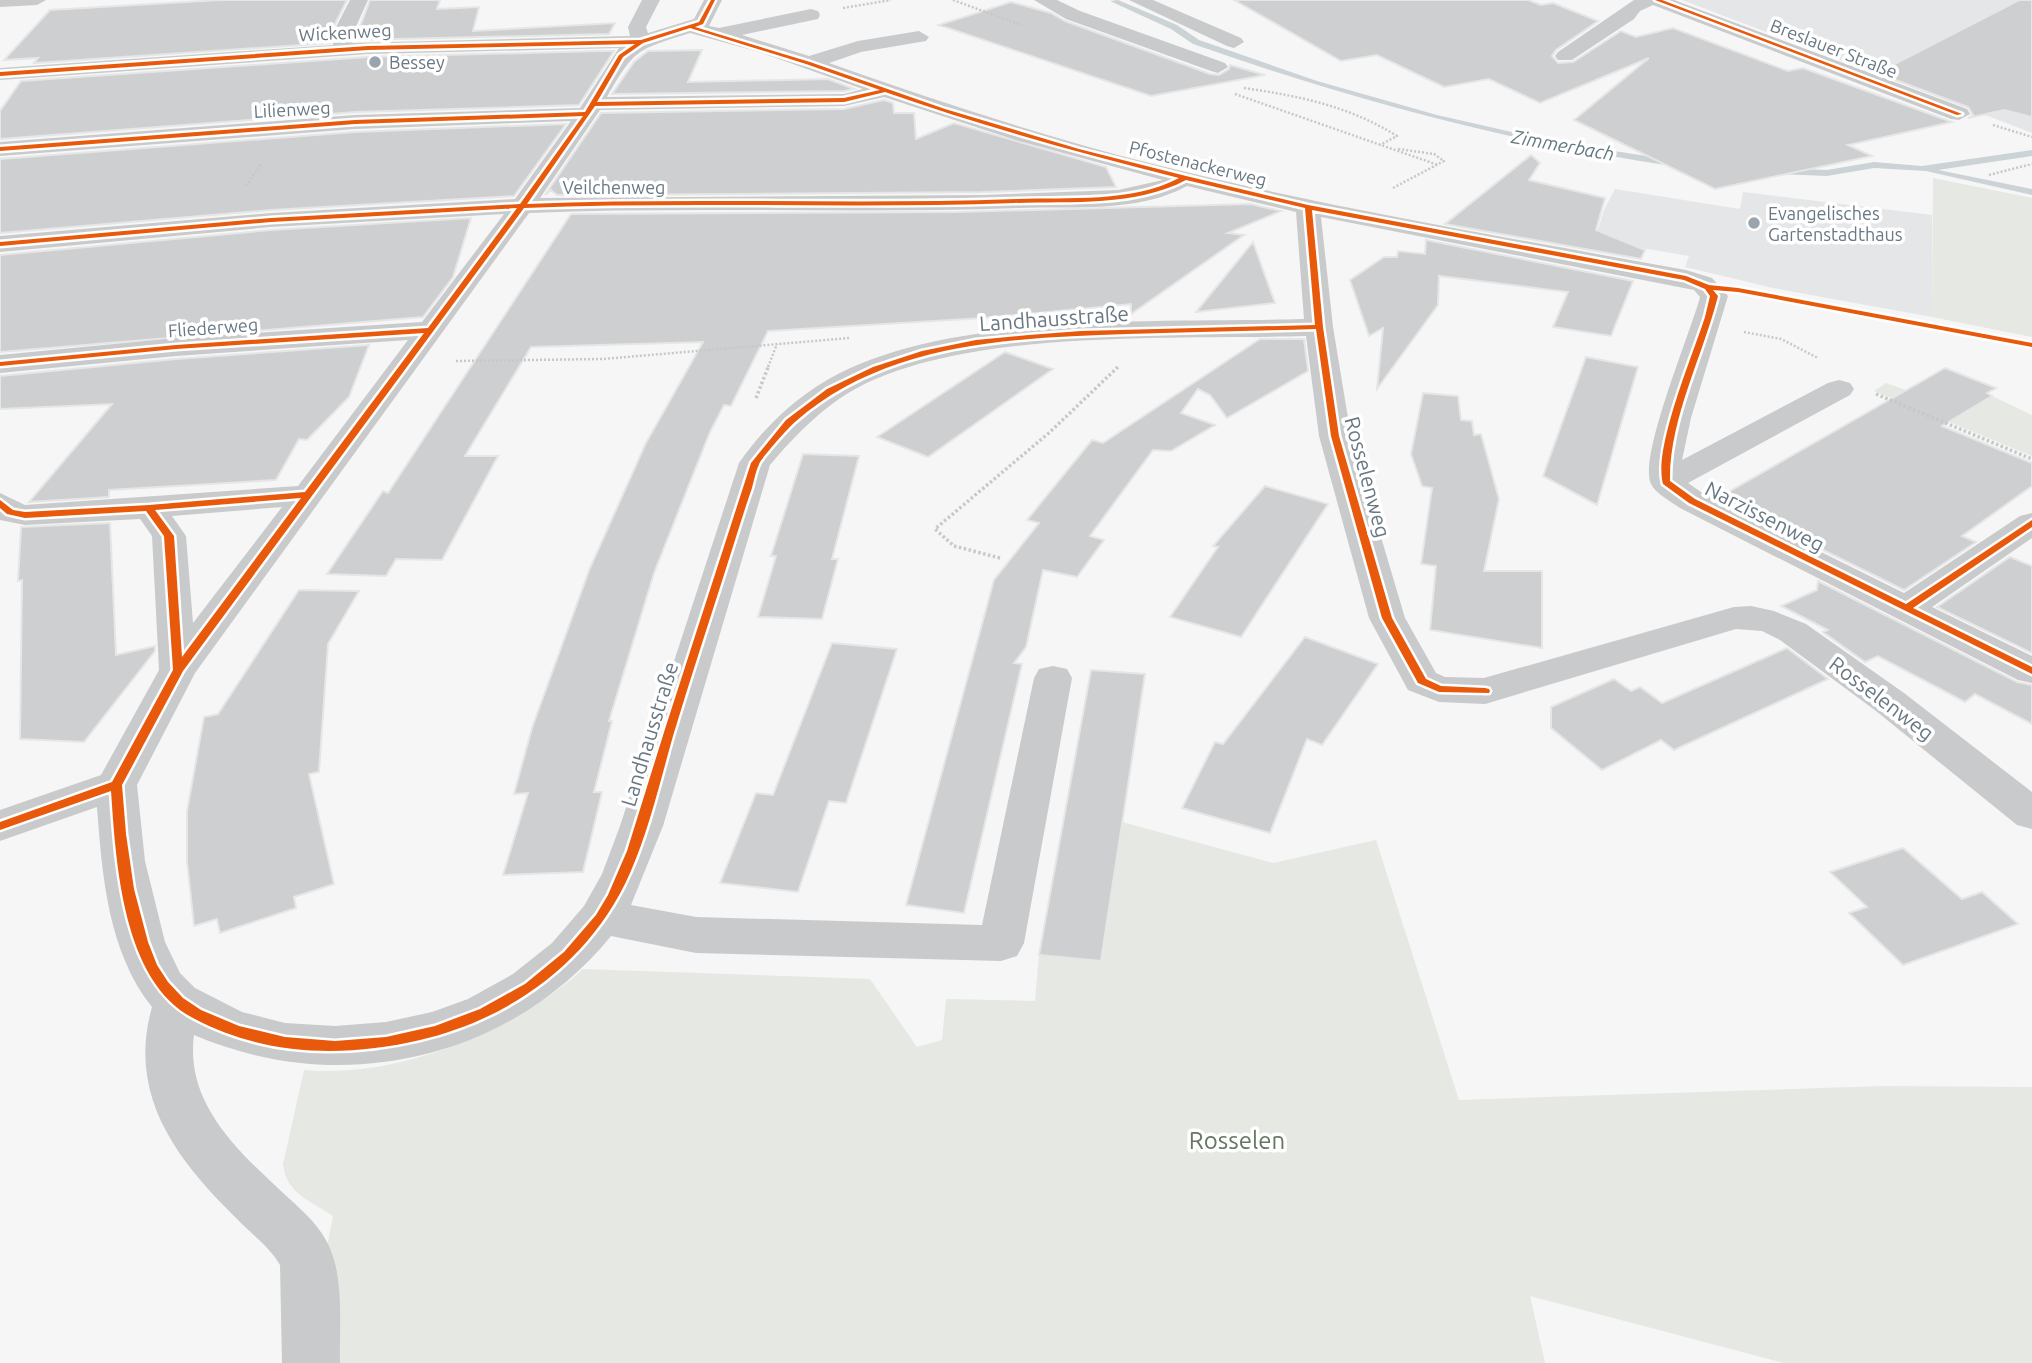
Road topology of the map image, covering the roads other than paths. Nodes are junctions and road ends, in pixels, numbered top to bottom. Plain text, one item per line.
1 (37, 0) edge
2 (359, 0) edge
3 (651, 0) edge
4 (713, 0) edge
5 (1043, 0) edge
6 (1138, 0) edge
7 (1649, 0) edge
8 (1657, 0) edge
9 (0, 2) edge
10 (811, 15) road end
11 (691, 27) junction
12 (718, 34) junction
13 (919, 37) dead end
14 (641, 42) junction
15 (1234, 42) dead end
16 (342, 50) junction
17 (1565, 56) dead end
18 (808, 63) junction
19 (1218, 67) dead end
20 (0, 74) edge
21 (886, 90) junction
22 (590, 109) junction
23 (1959, 114) dead end
24 (0, 149) edge
25 (1185, 178) junction
26 (522, 206) junction
27 (1308, 208) junction
28 (0, 244) edge
29 (1319, 327) junction
30 (429, 330) junction
31 (0, 364) edge
32 (1833, 376) road end
33 (1666, 482) junction
34 (305, 495) junction
35 (0, 502) edge
36 (149, 508) junction
37 (2032, 523) edge
38 (1906, 608) junction
39 (178, 670) junction
40 (2032, 670) edge
41 (1053, 678) dead end
42 (116, 785) junction
43 (2032, 814) edge
44 (0, 826) edge
45 (601, 917) junction
46 (177, 1002) junction
47 (311, 1363) edge

1 - 9 street
2 - 16 street
3 - 14 street
4 - 11 street
5 - 19 street
6 - 15 street
7 - 17 street
8 - 23 street, Breslauer Straße
10 - 12 street
11 - 12 street, Pfostenackerweg
11 - 14 street, Wickenweg
12 - 18 street, Pfostenackerweg
13 - 18 street
14 - 16 street, Wickenweg
14 - 22 street
16 - 20 street, Wickenweg
18 - 21 street, Pfostenackerweg
21 - 22 street, Lilienweg
21 - 25 street, Pfostenackerweg
22 - 24 street, Lilienweg
22 - 26 street
25 - 26 street, Veilchenweg
25 - 27 street, Pfostenackerweg
26 - 28 street, Veilchenweg
26 - 30 street
27 - 29 street, Rosselenweg
27 - 33 street, Pfostenackerweg
29 - 43 street, Rosselenweg
29 - 45 street, Landhausstraße
30 - 31 street, Fliederweg
30 - 34 street
32 - 33 street, Narzissenweg
33 - 38 street, Narzissenweg
34 - 36 street
34 - 39 street
35 - 36 street
36 - 39 street
37 - 38 street
38 - 40 street, Narzissenweg
39 - 42 street
41 - 45 street
42 - 44 street
42 - 46 street, Landhausstraße
45 - 46 street, Landhausstraße
46 - 47 street

